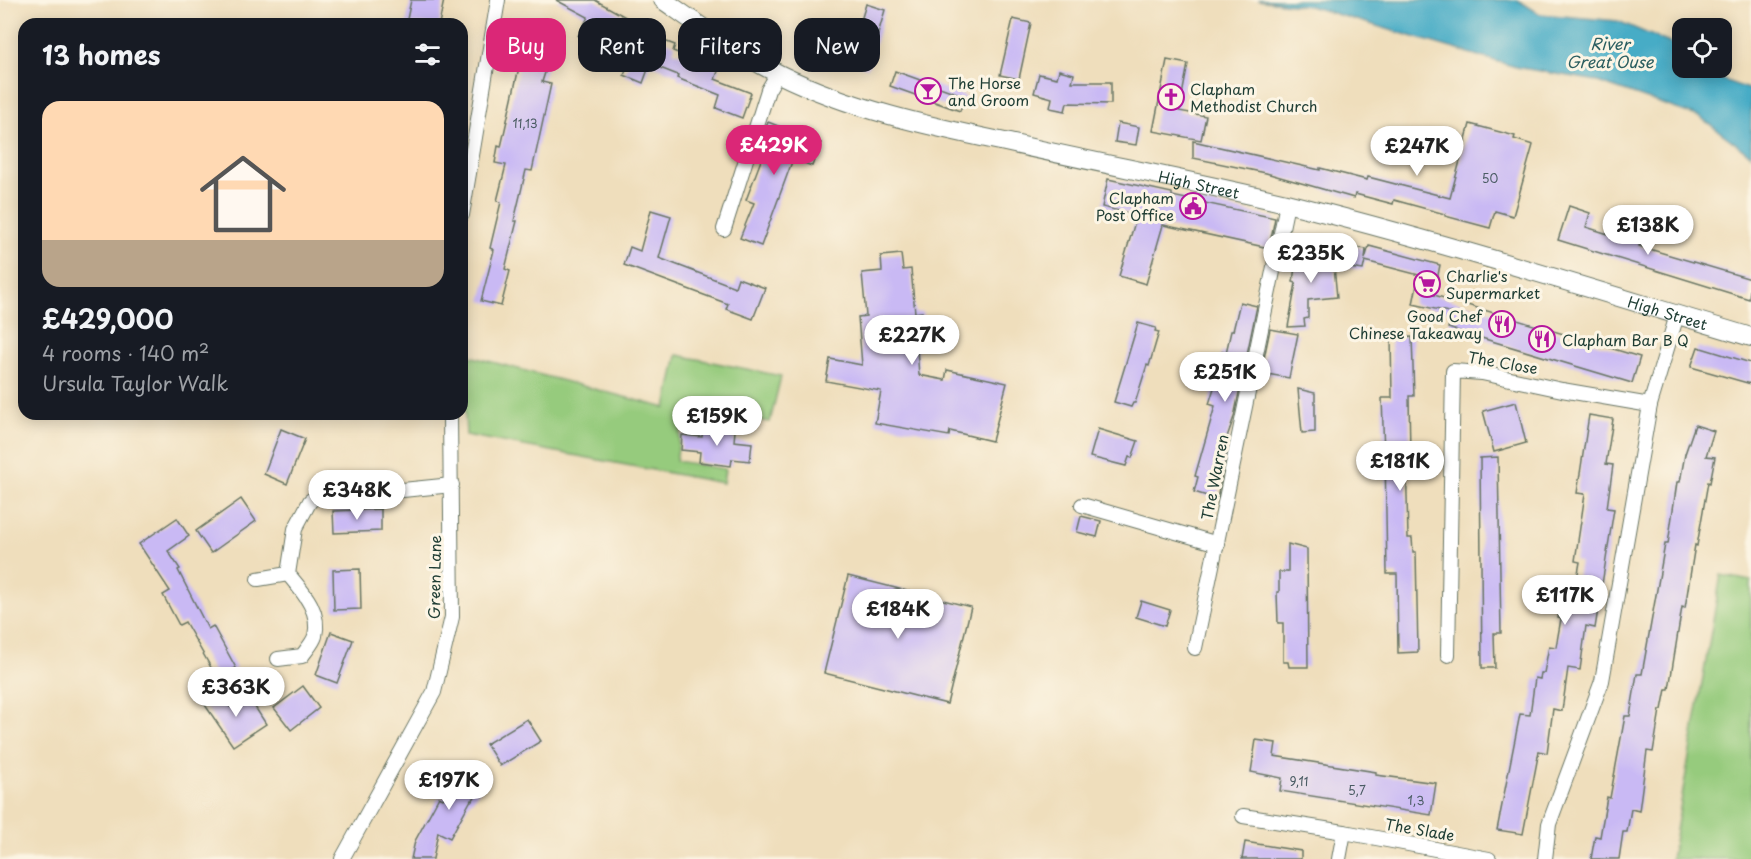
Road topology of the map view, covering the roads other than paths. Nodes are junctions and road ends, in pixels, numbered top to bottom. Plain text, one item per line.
1 (498, 0) edge
2 (663, 0) edge
3 (778, 74) junction
4 (468, 179) edge
5 (1287, 204) junction
6 (724, 229) dead end
7 (1677, 315) junction
8 (1751, 337) edge
9 (1650, 405) junction
10 (450, 420) edge
11 (452, 485) junction
12 (1082, 505) dead end
13 (1218, 544) junction
14 (288, 574) junction
15 (258, 579) dead end
16 (1195, 648) dead end
17 (1448, 655) dead end
18 (278, 659) dead end
19 (1243, 816) dead end
20 (1344, 832) junction
21 (342, 859) edge
22 (1339, 859) edge
23 (1489, 859) edge
24 (1545, 859) edge

1 - 4 street
2 - 3 street, High Street
3 - 5 street, High Street
3 - 6 street
5 - 7 street, High Street
5 - 13 street, The Warren
7 - 8 street, High Street
7 - 9 street
9 - 17 street, The Close
9 - 24 street
10 - 11 street, Green Lane
11 - 14 street
11 - 21 street, Green Lane
12 - 13 street, The Warren
13 - 16 street, The Warren
14 - 15 street
14 - 18 street
19 - 20 street, The Slade
20 - 22 street
20 - 23 street, The Slade

